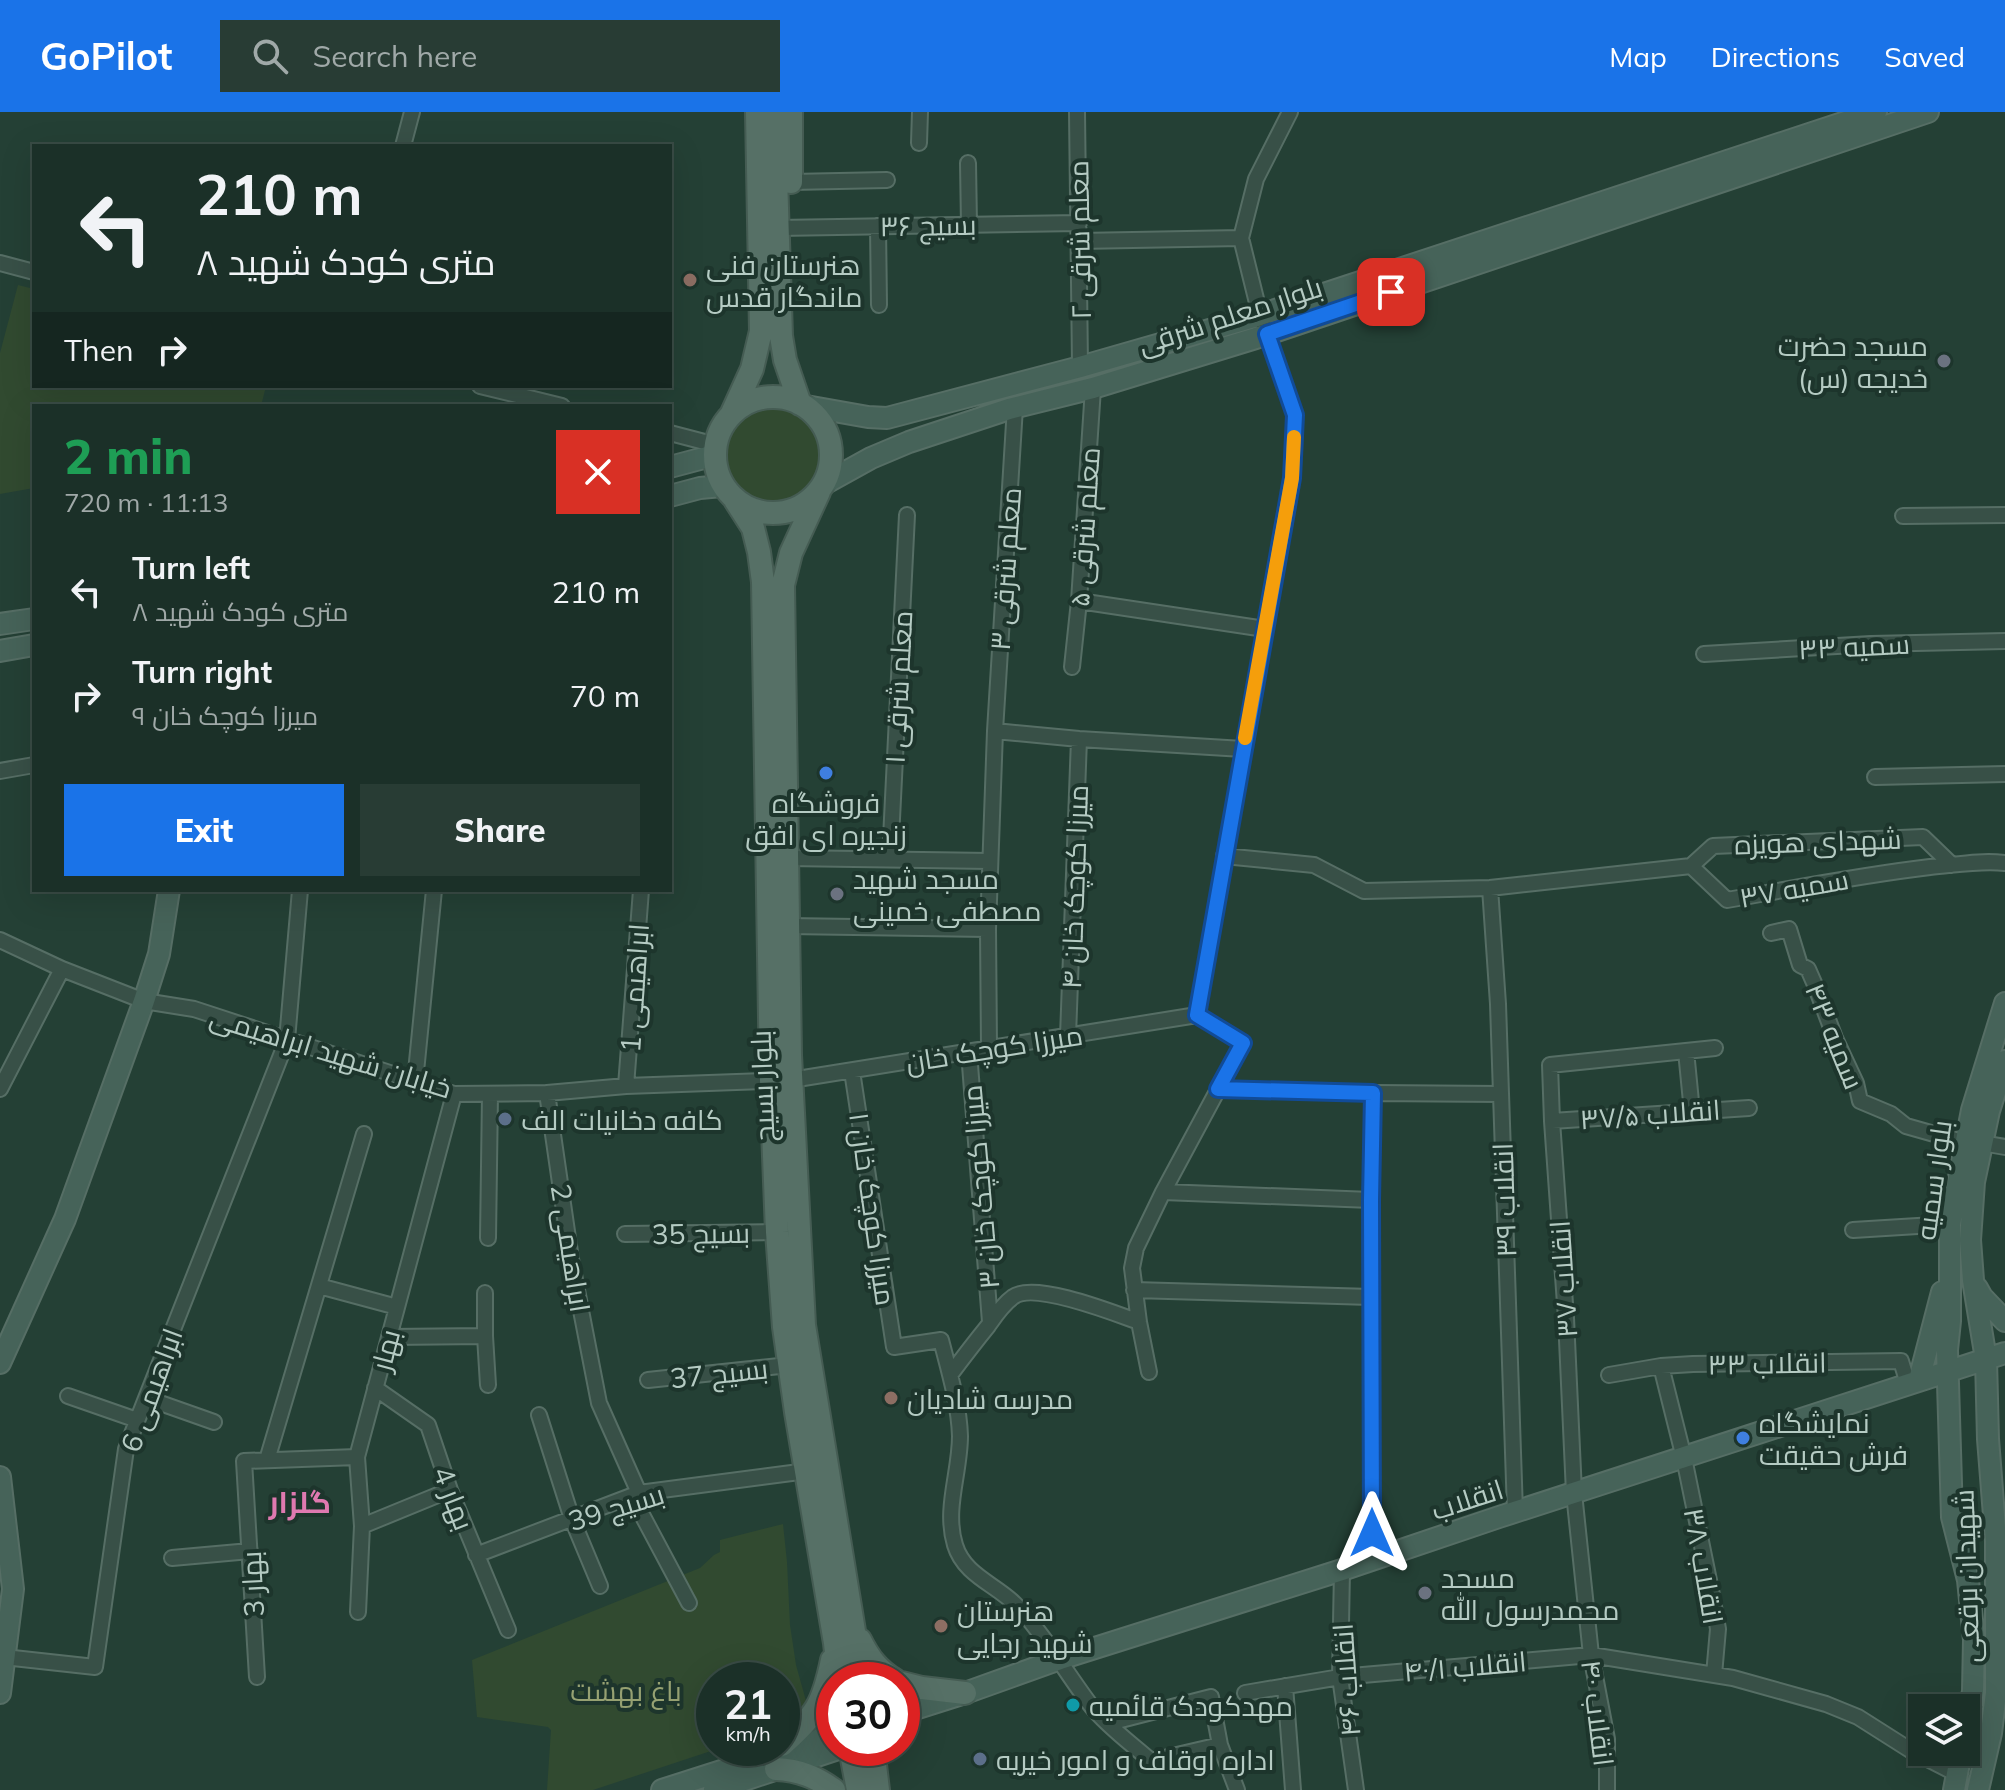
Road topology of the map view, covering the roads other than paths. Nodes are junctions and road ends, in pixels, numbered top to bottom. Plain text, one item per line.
1 (412, 112) edge
2 (743, 112) edge
3 (757, 112) edge
4 (774, 112) edge
5 (791, 112) edge
6 (920, 112) edge
7 (1077, 112) edge
8 (1290, 112) edge
9 (1876, 112) edge
10 (1928, 112) edge
11 (919, 143) dead end
12 (404, 144) edge
13 (968, 163) dead end
14 (887, 180) dead end
15 (791, 182) junction
16 (1079, 223) junction
17 (969, 225) junction
18 (878, 226) junction
19 (769, 229) junction
20 (1241, 238) junction
21 (1079, 241) junction
22 (0, 263) edge
23 (32, 271) edge
24 (879, 305) dead end
25 (1264, 324) junction
26 (1080, 367) junction
27 (488, 388) edge
28 (1093, 388) junction
29 (554, 404) edge
30 (803, 405) junction
31 (1015, 407) junction
32 (731, 414) junction
33 (672, 434) edge
34 (715, 450) junction
35 (672, 466) edge
36 (821, 488) junction
37 (728, 493) junction
38 (672, 495) edge
39 (907, 515) dead end
40 (2005, 515) edge
41 (1903, 516) dead end
42 (1079, 601) junction
43 (32, 619) edge
44 (0, 624) edge
45 (1265, 629) junction
46 (2005, 641) edge
47 (32, 645) edge
48 (0, 651) edge
49 (1704, 654) dead end
50 (1072, 667) dead end
51 (995, 731) junction
52 (1079, 739) junction
53 (1243, 749) junction
54 (32, 765) edge
55 (0, 771) edge
56 (2005, 774) edge
57 (1875, 777) dead end
58 (1224, 856) junction
59 (787, 858) junction
60 (890, 859) junction
61 (990, 861) junction
62 (2005, 863) edge
63 (1952, 865) junction
64 (1691, 866) junction
65 (1490, 888) junction
66 (169, 892) edge
67 (300, 892) edge
68 (434, 892) edge
69 (641, 892) edge
70 (788, 926) junction
71 (988, 929) junction
72 (1771, 933) dead end
73 (0, 940) edge
74 (62, 969) junction
75 (144, 1001) junction
76 (2005, 1003) edge
77 (1197, 1015) junction
78 (1068, 1036) junction
79 (287, 1040) junction
80 (989, 1048) junction
81 (1715, 1048) dead end
82 (1686, 1051) junction
83 (969, 1052) junction
84 (2005, 1061) edge
85 (781, 1070) junction
86 (852, 1071) junction
87 (415, 1082) junction
88 (626, 1086) junction
89 (0, 1089) edge
90 (1218, 1089) junction
91 (547, 1093) junction
92 (1373, 1093) junction
93 (454, 1094) junction
94 (490, 1094) junction
95 (1500, 1094) junction
96 (782, 1106) junction
97 (1749, 1108) dead end
98 (1692, 1112) junction
99 (1552, 1121) junction
100 (364, 1134) dead end
101 (1974, 1143) junction
102 (2005, 1147) edge
103 (1163, 1192) junction
104 (1371, 1200) junction
105 (1950, 1224) junction
106 (1853, 1230) dead end
107 (777, 1232) junction
108 (625, 1234) dead end
109 (488, 1238) dead end
110 (1950, 1261) junction
111 (1973, 1280) junction
112 (319, 1286) junction
113 (1134, 1290) junction
114 (485, 1293) dead end
115 (1371, 1297) junction
116 (397, 1307) junction
117 (1978, 1316) junction
118 (1950, 1321) junction
119 (2005, 1321) edge
120 (990, 1322) junction
121 (1139, 1322) junction
122 (485, 1336) junction
123 (389, 1337) junction
124 (1996, 1356) edge
125 (0, 1363) edge
126 (789, 1365) junction
127 (1661, 1366) junction
128 (1949, 1371) junction
129 (1149, 1372) dead end
130 (950, 1375) junction
131 (1609, 1375) dead end
132 (648, 1380) dead end
133 (1913, 1382) junction
134 (488, 1385) dead end
135 (375, 1388) junction
136 (68, 1396) dead end
137 (146, 1398) junction
138 (539, 1415) dead end
139 (137, 1420) junction
140 (214, 1422) dead end
141 (357, 1457) junction
142 (1684, 1458) junction
143 (267, 1460) junction
144 (807, 1471) junction
145 (0, 1477) edge
146 (450, 1490) junction
147 (1574, 1493) junction
148 (636, 1494) junction
149 (1515, 1512) junction
150 (572, 1519) junction
151 (362, 1526) junction
152 (250, 1551) junction
153 (476, 1555) junction
154 (172, 1558) dead end
155 (1372, 1559) junction
156 (1342, 1570) junction
157 (600, 1586) dead end
158 (689, 1603) dead end
159 (358, 1612) dead end
160 (854, 1628) junction
161 (508, 1630) dead end
162 (835, 1643) junction
163 (1591, 1655) junction
164 (4, 1657) junction
165 (1060, 1659) junction
166 (837, 1662) edge
167 (859, 1662) edge
168 (873, 1662) edge
169 (1714, 1675) junction
170 (257, 1677) dead end
171 (1340, 1677) junction
172 (1285, 1686) junction
173 (920, 1688) edge
174 (0, 1693) edge
175 (965, 1693) junction
176 (1245, 1693) dead end
177 (1972, 1694) edge
178 (920, 1707) edge
179 (1109, 1723) junction
180 (800, 1729) edge
181 (1998, 1733) edge
182 (1220, 1745) junction
183 (741, 1766) edge
184 (757, 1766) edge
185 (789, 1766) edge
186 (853, 1766) edge
187 (875, 1766) edge
188 (1955, 1782) edge
189 (662, 1790) edge
190 (714, 1790) edge
191 (834, 1790) edge
192 (858, 1790) edge
193 (878, 1790) edge
194 (1237, 1790) edge
195 (1293, 1790) edge
196 (1356, 1790) edge
197 (1607, 1790) edge
198 (1978, 1790) edge

1 - 12 street
2 - 19 main road
3 - 19 main road
4 - 19 main road
5 - 15 main road
6 - 11 street
7 - 16 street, معلم شرقی ۲
8 - 20 street
9 - 25 main road, بلوار معلم شرقی
10 - 25 main road, بلوار معلم شرقی
13 - 17 street
14 - 15 street
15 - 19 main road
16 - 17 street, بسیج ۳۶
16 - 21 street, معلم شرقی ۲
17 - 18 street, بسیج ۳۶
18 - 19 street, بسیج ۳۶
18 - 24 street
19 - 30 main road
19 - 32 main road
20 - 21 street
20 - 25 street
21 - 26 street, معلم شرقی ۲
22 - 23 street
25 - 26 main road, بلوار معلم شرقی
25 - 28 main road, بلوار معلم شرقی
25 - 45 street
26 - 30 main road, بلوار معلم شرقی
27 - 29 street
28 - 31 main road, بلوار معلم شرقی
28 - 42 street, معلم شرقی ۵
30 - 32 main road
30 - 36 main road
31 - 36 main road, بلوار معلم شرقی
31 - 51 street, معلم شرقی ۳
32 - 34 main road
33 - 34 street
34 - 35 main road
34 - 37 main road
36 - 37 main road
36 - 59 main road, بلوار بسیج
37 - 38 main road
37 - 85 main road, بلوار بسیج
39 - 60 street, معلم شرقی ۱
40 - 41 street
42 - 45 street
42 - 50 street, معلم شرقی ۵
43 - 44 main road
45 - 53 street
46 - 49 street, سمیه ۳۳
47 - 48 main road
51 - 52 street
51 - 61 street, معلم شرقی ۳
52 - 53 street
52 - 78 street, میرزا کوچک خان ۴
53 - 58 street
54 - 55 street
56 - 57 street
58 - 65 street, شهدای هویزه
58 - 77 street
59 - 60 street
59 - 70 main road, بلوار بسیج
60 - 61 street
61 - 71 street, معلم شرقی ۳
62 - 63 street, سمیه ۳۷
63 - 64 street, سمیه ۳۷
63 - 64 street, شهدای هویزه
64 - 65 street, شهدای هویزه
65 - 95 street, انقلاب ۳۹
66 - 75 main road
67 - 79 street, ابراهیمی 6
68 - 87 street
69 - 88 street, ابراهیمی 1
70 - 71 street
70 - 85 main road, بلوار بسیج
71 - 80 street, معلم شرقی ۳
72 - 101 street, سمیه ۴۳
73 - 74 street, خیابان شهید ابراهیمی
74 - 75 street, خیابان شهید ابراهیمی
74 - 89 street
75 - 79 street, خیابان شهید ابراهیمی
75 - 125 main road
76 - 101 main road, بلوار سمیه
77 - 78 street, میرزا کوچک خان
77 - 90 street
78 - 80 street, میرزا کوچک خان
79 - 87 street, خیابان شهید ابراهیمی
79 - 137 street, ابراهیمی 6
80 - 83 street, میرزا کوچک خان
81 - 82 street
82 - 98 street
82 - 99 street, انقلاب ۳۷
83 - 86 street, میرزا کوچک خان
83 - 120 street, میرزا کوچک خان ۳
84 - 101 main road, بلوار سمیه
85 - 86 street, میرزا کوچک خان
85 - 88 street, خیابان شهید ابراهیمی
85 - 96 main road, بلوار بسیج
86 - 130 street, میرزا کوچک خان ۱
87 - 93 street, خیابان شهید ابراهیمی
88 - 91 street, خیابان شهید ابراهیمی
90 - 92 street
90 - 103 street
91 - 94 street, خیابان شهید ابراهیمی
91 - 148 street, ابراهیمی 2
92 - 95 street
92 - 104 street
93 - 94 street, خیابان شهید ابراهیمی
93 - 116 street, بهار
94 - 109 street
95 - 149 street, انقلاب ۳۹
96 - 107 main road, بلوار بسیج
96 - 160 main road, بلوار بسیج
97 - 98 street, انقلاب ۳۷/۵
98 - 99 street, انقلاب ۳۷/۵
99 - 147 street, انقلاب ۳۷
100 - 112 street
101 - 102 street
101 - 105 main road, بلوار سمیه
101 - 111 main road, بلوار سمیه
103 - 104 street
103 - 113 street
104 - 115 street
105 - 106 street
105 - 110 main road, بلوار سمیه
107 - 108 street, بسیج 35
107 - 126 main road, بلوار بسیج
110 - 118 main road, بلوار سمیه
110 - 133 main road
111 - 117 main road, بلوار سمیه
111 - 119 main road
112 - 116 street
112 - 143 street
113 - 115 street
113 - 121 street
114 - 122 street
115 - 155 street
116 - 123 street, بهار
117 - 118 main road
117 - 124 main road, بلوار سمیه
118 - 128 main road, بلوار سمیه
120 - 121 street
120 - 130 street
121 - 129 street
122 - 123 street
122 - 134 street
123 - 135 street, بهار
124 - 128 main road, انقلاب
124 - 181 main road, شهیدان برقعی
126 - 132 street, بسیج 37
126 - 144 main road, بلوار بسیج
127 - 131 street, انقلاب ۳۳
127 - 133 street, انقلاب ۳۳
127 - 142 street, انقلاب ۳۸
128 - 133 main road, انقلاب
128 - 177 main road, شهیدان برقعی
130 - 165 street
133 - 142 main road, انقلاب
135 - 141 street, بهار
135 - 146 street, بهار 4
136 - 139 street
137 - 139 street, ابراهیمی 6
137 - 140 street
138 - 150 street
139 - 164 street, ابراهیمی 6
141 - 143 street
141 - 151 street, بهار
142 - 147 main road, انقلاب
142 - 169 street, انقلاب ۳۸
143 - 152 street, بهار 3
144 - 148 street, بسیج 39
144 - 162 main road, بلوار بسیج
145 - 164 main road
146 - 151 street
146 - 153 street, بهار 4
147 - 149 main road, انقلاب
147 - 163 street, انقلاب ۴۰
148 - 150 street, بسیج 39
148 - 158 street, ابراهیمی 2
149 - 155 main road, انقلاب
150 - 153 street, بسیج 39
150 - 157 street
151 - 159 street, بهار
152 - 154 street
152 - 170 street, بهار 3
153 - 161 street, بهار 4
155 - 156 main road, انقلاب
156 - 165 main road, انقلاب
156 - 171 street, انقلاب ۴۶
160 - 167 main road, بلوار بسیج
160 - 168 main road
162 - 166 main road, بلوار بسیج
162 - 180 main road
163 - 169 street, انقلاب ۴۰/۱
163 - 171 street, انقلاب ۴۰/۱
163 - 197 street, انقلاب ۴۰
164 - 174 main road
165 - 175 main road, انقلاب
165 - 179 street
169 - 188 street, انقلاب ۴۰/۱
171 - 172 street, انقلاب ۴۰/۱
171 - 196 street, انقلاب ۴۶
172 - 176 street, انقلاب ۴۰/۱
172 - 195 street
173 - 175 main road
175 - 178 main road, انقلاب
179 - 182 street
179 - 182 street
181 - 198 main road, شهیدان برقعی
182 - 194 street
183 - 189 main road
184 - 190 main road
185 - 191 main road
186 - 192 main road
187 - 193 main road

